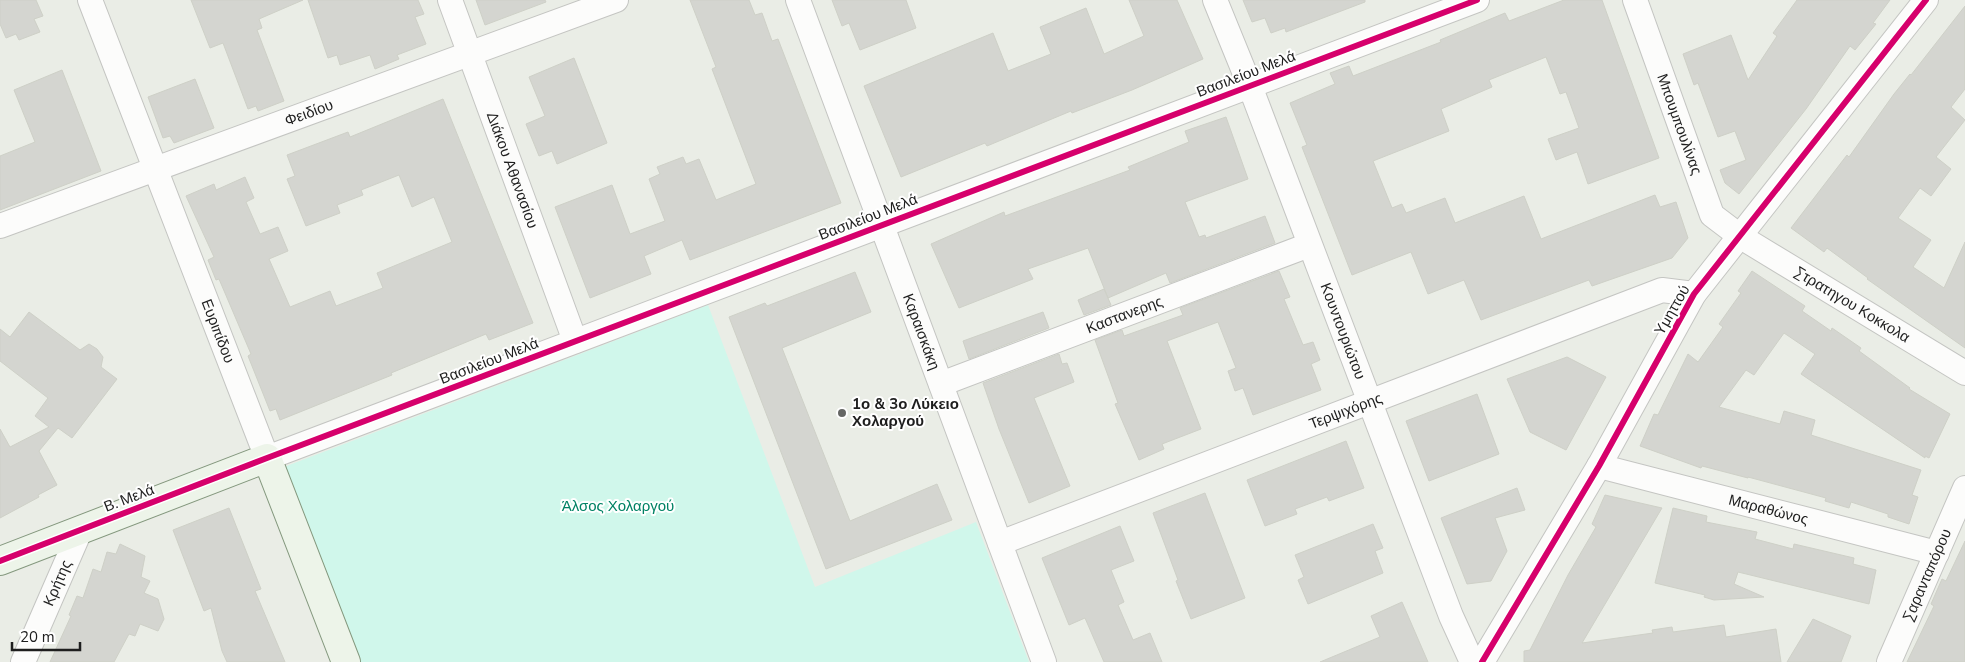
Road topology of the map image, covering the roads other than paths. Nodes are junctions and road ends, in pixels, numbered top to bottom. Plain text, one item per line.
1 (90, 0) edge
2 (450, 0) edge
3 (616, 0) edge
4 (798, 0) edge
5 (1215, 0) edge
6 (1477, 0) edge
7 (1635, 0) edge
8 (1926, 0) edge
9 (470, 54) junction
10 (1250, 86) junction
11 (155, 169) junction
12 (882, 225) junction
13 (0, 226) edge
14 (1740, 237) junction
15 (1309, 245) junction
16 (1694, 294) junction
17 (575, 341) junction
18 (1965, 373) edge
19 (941, 384) junction
20 (1369, 401) junction
21 (267, 458) junction
22 (1599, 466) junction
23 (1965, 488) edge
24 (80, 531) junction
25 (1000, 544) junction
26 (1937, 553) junction
27 (0, 561) edge
28 (23, 662) edge
29 (346, 662) edge
30 (1044, 662) edge
31 (1472, 662) edge
32 (1482, 662) edge
33 (1889, 662) edge

1 - 11 street, Ευριπίδου
2 - 9 street, Διάκου Αθανασίου
3 - 9 street, Φειδίου
4 - 12 street, Καραισκάκη
5 - 10 street, Κουντουριώτου
6 - 10 street, Βασιλείου Μελά
7 - 14 street, Μπουμπουλίνας
8 - 14 street, Υμηττού
9 - 11 street, Φειδίου
9 - 17 street, Διάκου Αθανασίου
10 - 12 street, Βασιλείου Μελά
10 - 15 street, Κουντουριώτου
11 - 13 street, Φειδίου
11 - 21 street, Ευριπίδου
12 - 17 street, Βασιλείου Μελά
12 - 19 street, Καραισκάκη
14 - 16 street, Υμηττού
14 - 18 street, Στρατηγου Κοκκολα
15 - 19 street, Καστανερης
15 - 20 street, Κουντουριώτου
16 - 20 street, Τερψιχόρης
16 - 22 street, Υμηττού
17 - 21 street, Βασιλείου Μελά
19 - 25 street, Καραισκάκη
20 - 25 street, Τερψιχόρης
20 - 31 street, Κουντουριώτου
21 - 24 street, Β. Μελά
21 - 29 street, Ευριπίδου
22 - 26 street, Μαραθώνος
22 - 32 street, Υμηττού
23 - 26 street, Σαρανταπόρου
24 - 27 street, Β. Μελά
24 - 28 street, Κρήτης
25 - 30 street, Καραισκάκη
26 - 33 street, Σαρανταπόρου

